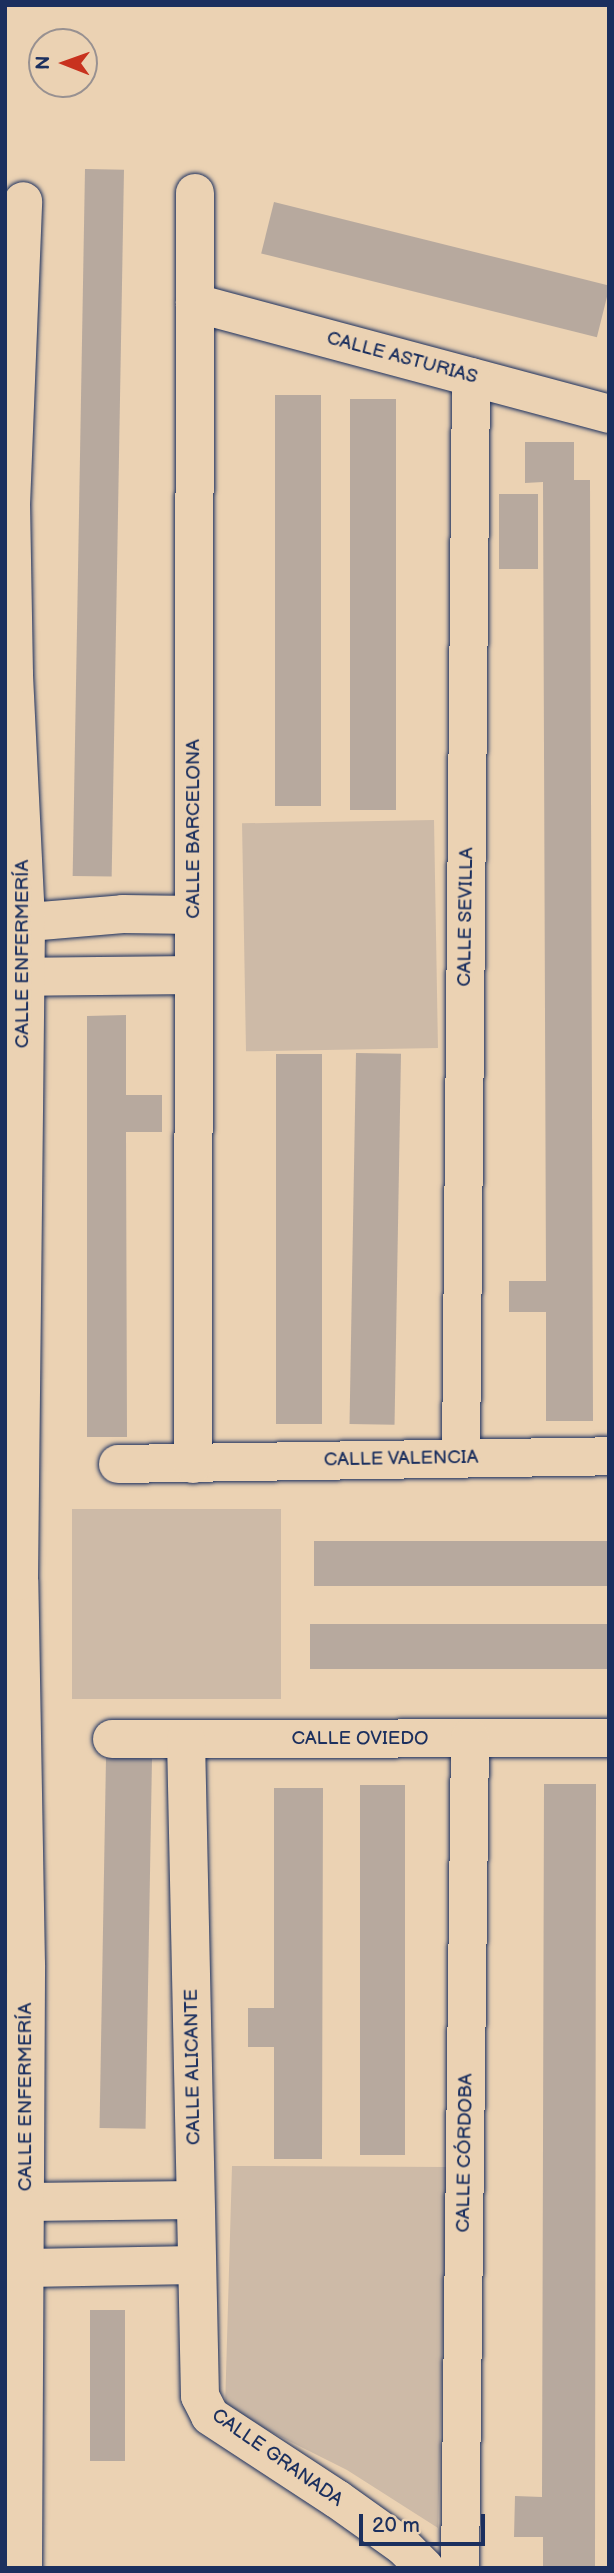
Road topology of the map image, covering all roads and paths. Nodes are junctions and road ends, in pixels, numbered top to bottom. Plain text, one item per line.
1 (195, 193) dead end
2 (23, 201) dead end
3 (195, 303) junction
4 (471, 377) junction
5 (609, 414) edge
6 (194, 915) junction
7 (16, 923) edge
8 (194, 975) junction
9 (15, 976) edge
10 (609, 1456) edge
11 (461, 1458) junction
12 (118, 1464) dead end
13 (193, 1464) junction
14 (12, 1580) edge
15 (13, 1627) edge
16 (470, 1738) junction
17 (609, 1738) edge
18 (112, 1739) dead end
19 (186, 1739) junction
20 (195, 2200) junction
21 (26, 2202) junction
22 (196, 2265) junction
23 (26, 2268) junction
24 (200, 2396) joint
25 (23, 2568) edge
26 (425, 2568) edge
27 (460, 2568) edge

1 - 3 street, CALLE BARCELONA
2 - 7 street, CALLE ENFERMERÍA
3 - 4 street, CALLE ASTURIAS
3 - 6 street, CALLE BARCELONA
4 - 5 street, CALLE ASTURIAS
4 - 11 street, CALLE SEVILLA
6 - 7 street
6 - 8 street, CALLE BARCELONA
7 - 9 street, CALLE ENFERMERÍA
8 - 9 street
8 - 13 street, CALLE BARCELONA
9 - 14 street, CALLE ENFERMERÍA
10 - 11 street, CALLE VALENCIA
11 - 13 street, CALLE VALENCIA
12 - 13 street, CALLE VALENCIA
14 - 15 street, CALLE ENFERMERÍA
15 - 21 street, CALLE ENFERMERÍA
16 - 17 street, CALLE OVIEDO
16 - 19 street, CALLE OVIEDO
16 - 27 street, CALLE CÓRDOBA
18 - 19 street, CALLE OVIEDO
19 - 20 street, CALLE ALICANTE
20 - 21 street
20 - 22 street, CALLE ALICANTE
21 - 23 street, CALLE ENFERMERÍA
22 - 23 street
22 - 24 street, CALLE ALICANTE
23 - 25 street, CALLE ENFERMERÍA
24 - 26 street, CALLE GRANADA

